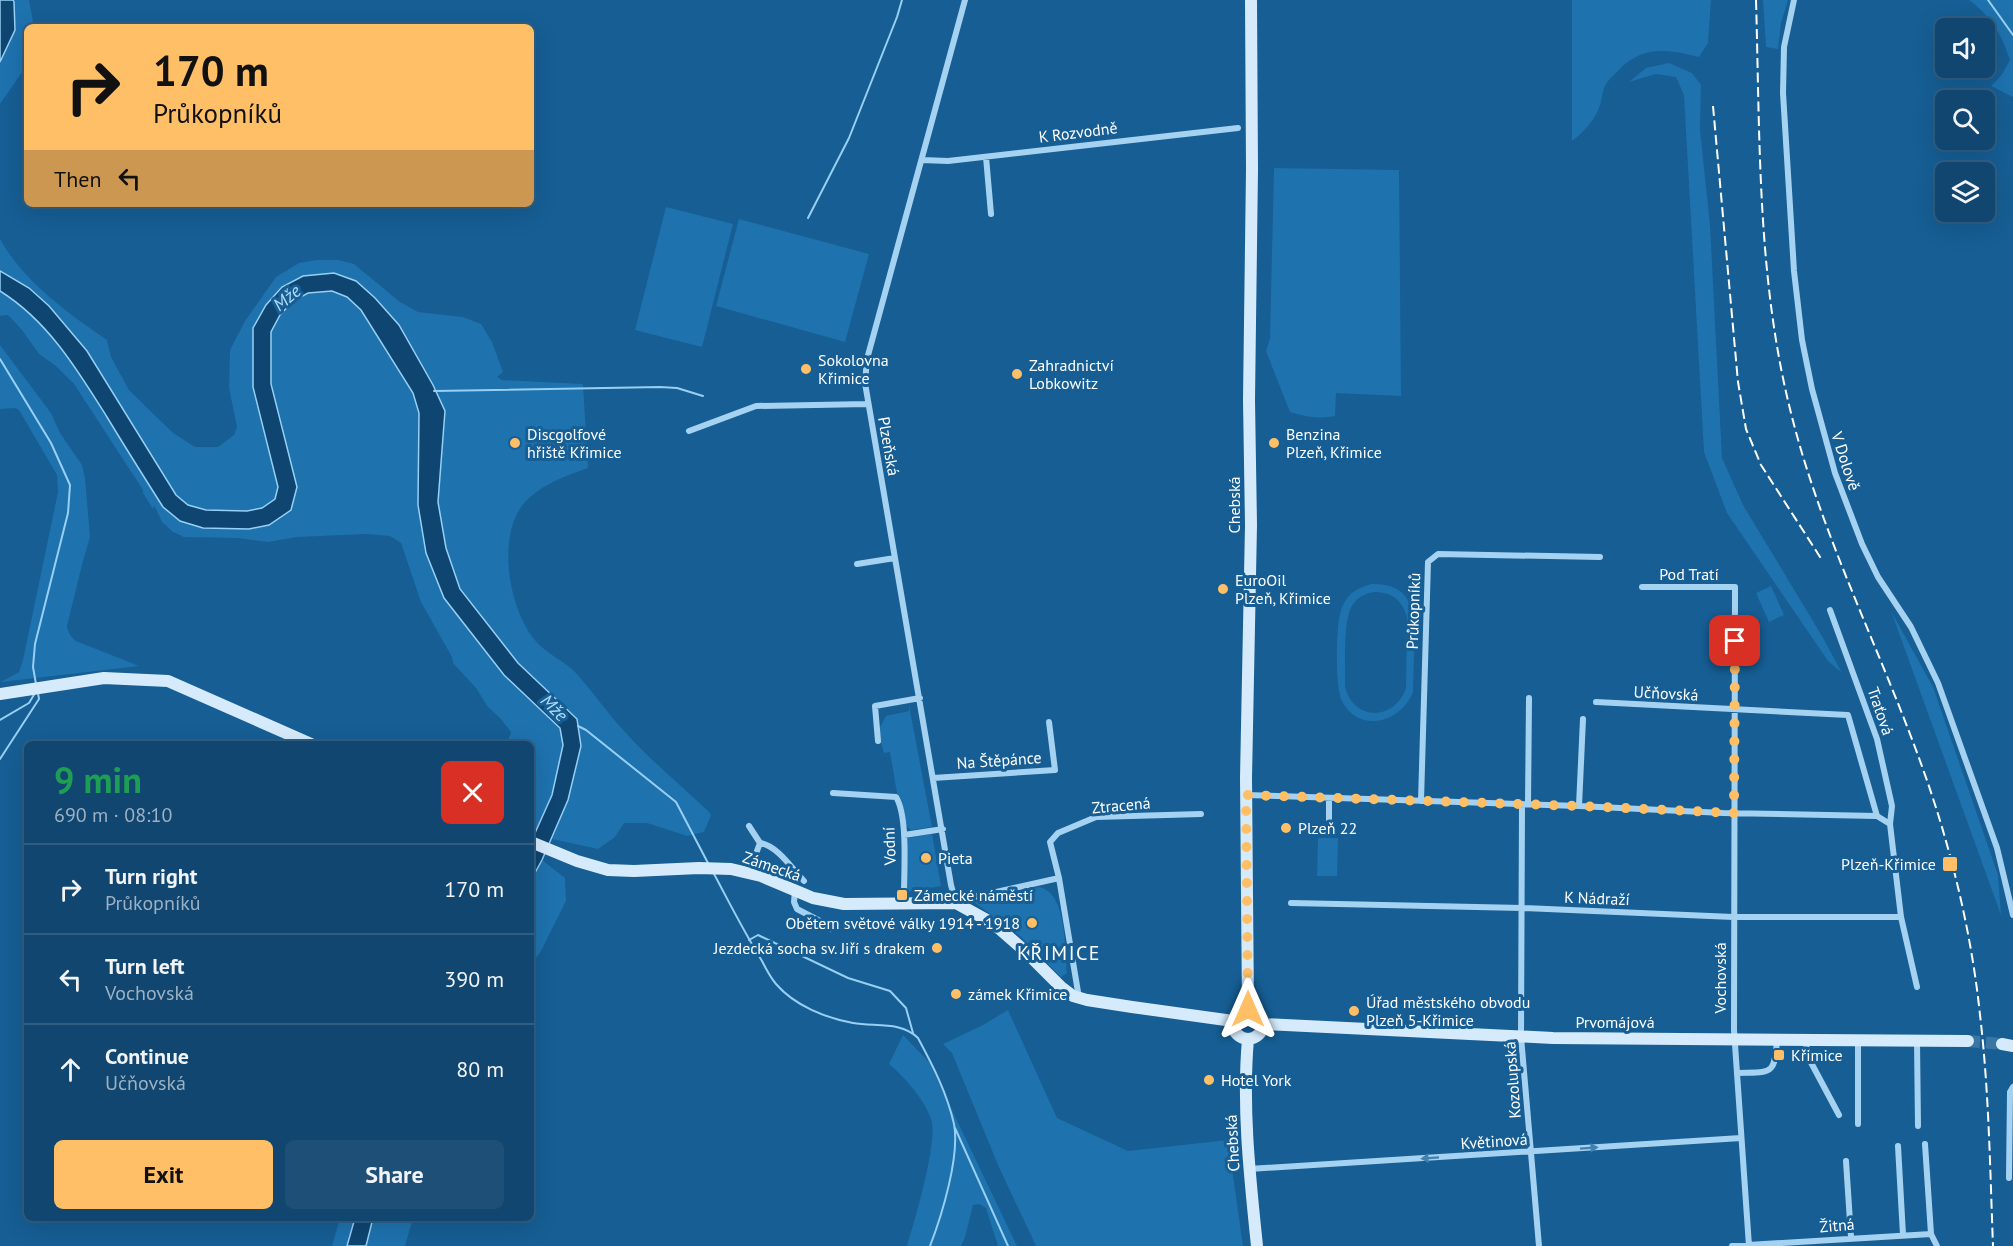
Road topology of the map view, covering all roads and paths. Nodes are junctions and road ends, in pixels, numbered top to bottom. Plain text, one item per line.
1 (965, 0) edge
2 (1251, 0) edge
3 (1794, 0) edge
4 (1238, 128) dead end
5 (986, 157) junction
6 (922, 160) junction
7 (991, 214) dead end
8 (868, 404) junction
9 (689, 431) dead end
10 (1600, 557) dead end
11 (895, 558) junction
12 (857, 564) dead end
13 (1642, 587) dead end
14 (1830, 610) dead end
15 (0, 694) edge
16 (920, 698) junction
17 (1529, 698) dead end
18 (1596, 702) dead end
19 (1734, 710) junction
20 (1848, 715) joint
21 (1583, 719) dead end
22 (1048, 722) dead end
23 (304, 741) edge
24 (878, 741) dead end
25 (933, 778) junction
26 (833, 793) dead end
27 (1246, 795) junction
28 (1329, 798) junction
29 (1421, 801) junction
30 (1525, 804) junction
31 (1579, 806) junction
32 (1734, 813) junction
33 (1201, 814) dead end
34 (1877, 816) junction
35 (1890, 824) junction
36 (749, 826) dead end
37 (943, 829) junction
38 (1329, 833) dead end
39 (904, 835) junction
40 (534, 843) edge
41 (760, 843) junction
42 (749, 873) junction
43 (1059, 878) junction
44 (800, 886) junction
45 (904, 894) dead end
46 (956, 903) junction
47 (1291, 903) dead end
48 (1522, 908) junction
49 (2013, 915) edge
50 (1733, 917) junction
51 (1901, 917) junction
52 (830, 929) dead end
53 (1917, 987) dead end
54 (1083, 999) junction
55 (1248, 1009) junction
56 (1233, 1021) junction
57 (1263, 1024) junction
58 (1521, 1037) junction
59 (1248, 1039) junction
60 (1734, 1039) junction
61 (1777, 1039) junction
62 (1806, 1039) junction
63 (1858, 1041) junction
64 (1917, 1041) junction
65 (1968, 1041) tunnel mouth
66 (1738, 1073) junction
67 (2013, 1087) edge
68 (1839, 1115) dead end
69 (1857, 1124) dead end
70 (1918, 1126) dead end
71 (1741, 1138) junction
72 (1925, 1144) dead end
73 (1898, 1146) dead end
74 (1531, 1152) junction
75 (1846, 1161) dead end
76 (1249, 1170) junction
77 (2009, 1178) dead end
78 (1931, 1234) junction
79 (1903, 1235) junction
80 (1851, 1237) junction
81 (1832, 1243) edge
82 (1749, 1245) edge
83 (1257, 1246) edge
84 (1539, 1246) edge
85 (1732, 1246) edge
86 (1937, 1246) edge

1 - 6 street, Plzeňská
2 - 27 street, Chebská
3 - 49 street, V Dolově
4 - 5 street, K Rozvodně
5 - 6 street, K Rozvodně
5 - 7 street
6 - 8 street, Plzeňská
8 - 9 street
8 - 11 street, Plzeňská
10 - 29 street, Průkopníků
11 - 12 street
11 - 16 street, Plzeňská
13 - 19 street, Pod Tratí
14 - 35 street, Traťová
15 - 23 street
16 - 24 street
16 - 25 street, Plzeňská
17 - 30 street, Kozolupská
18 - 19 street, Učňovská
19 - 20 street, Učňovská
19 - 32 street, Vochovská
20 - 34 street, Traťová
21 - 31 street
22 - 25 street, Na Štěpánce
25 - 37 street, Plzeňská
26 - 39 street, Vodní
27 - 28 street
27 - 55 street, Chebská
28 - 29 street
28 - 38 street
29 - 30 street
30 - 31 street
30 - 48 street, Kozolupská
31 - 32 street
32 - 34 street
32 - 50 street, Vochovská
33 - 43 street, Ztracená
34 - 35 street
35 - 51 street, Traťová
36 - 41 street
37 - 39 street
37 - 46 street, Plzeňská
39 - 45 street, Vodní
40 - 42 street, Zámecká
41 - 42 street
41 - 44 street
42 - 44 street, Zámecká
43 - 46 street
43 - 54 street
44 - 46 street, Zámecká
44 - 52 street
46 - 54 street
47 - 48 street, K Nádraží
48 - 50 street, K Nádraží
48 - 58 street, Kozolupská
50 - 51 street, K Nádraží
50 - 60 street, Vochovská
51 - 53 street, Traťová
54 - 56 street
55 - 56 street
55 - 57 street
56 - 59 street
57 - 58 street, Prvomájová
57 - 59 street
58 - 60 street, Prvomájová
58 - 74 street, Kozolupská
59 - 76 street, Chebská
60 - 61 street, Prvomájová
60 - 66 street, Vochovská
61 - 62 street, Prvomájová
61 - 66 street
62 - 63 street, Prvomájová
62 - 68 street
63 - 64 street, Prvomájová
63 - 69 street
64 - 65 street, Prvomájová
64 - 70 street
66 - 71 street, Vochovská
67 - 77 street
74 -> 71 street, Květinová
71 - 82 street, Vochovská
72 - 78 street
73 - 79 street
74 -> 76 street, Květinová
74 - 84 street, Kozolupská
75 - 80 street
76 - 83 street, Chebská
78 - 79 street, Žitná
78 - 86 street
79 - 80 street, Žitná
80 - 81 street, Žitná
81 - 82 street, Žitná
82 - 85 street, Žitná

